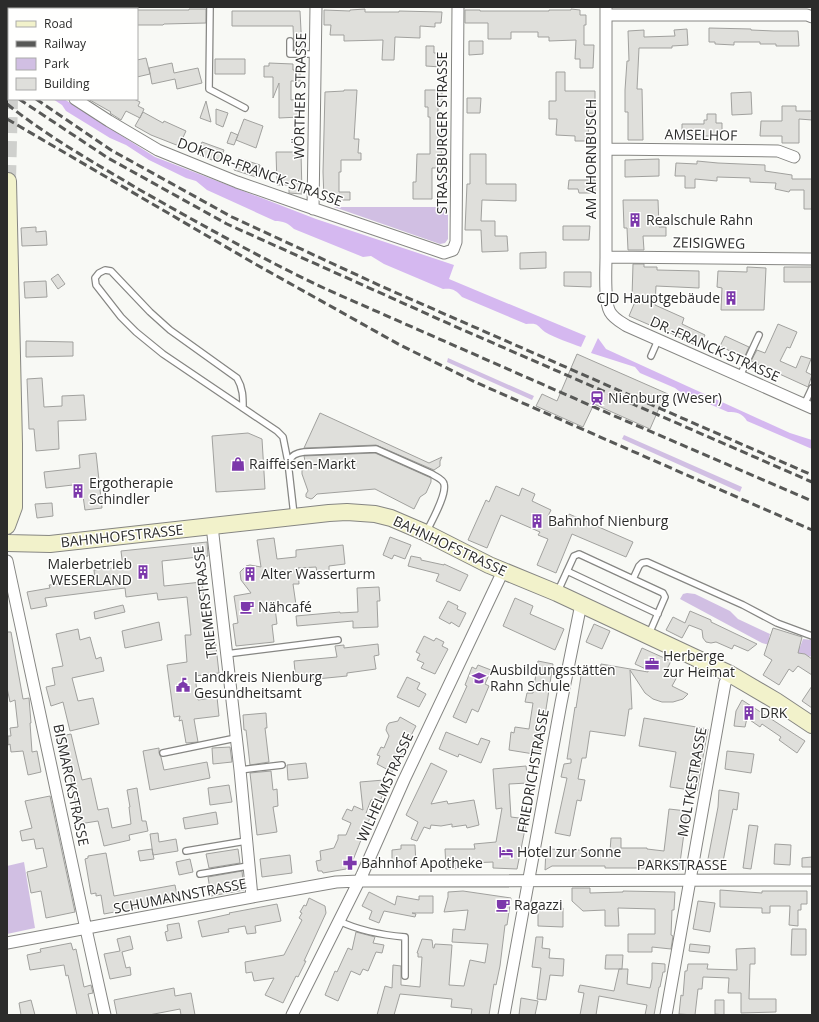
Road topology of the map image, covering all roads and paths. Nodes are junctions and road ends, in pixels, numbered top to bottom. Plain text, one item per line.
1 (210, 7) edge
2 (316, 7) edge
3 (458, 7) edge
4 (606, 11) edge
5 (812, 17) edge
6 (290, 41) dead end
7 (315, 54) junction
8 (77, 100) edge
9 (245, 108) dead end
10 (606, 149) junction
11 (794, 157) dead end
12 (8, 181) dead end
13 (313, 209) junction
14 (444, 252) joint
15 (606, 257) junction
16 (812, 258) edge
17 (609, 311) joint
18 (759, 335) dead end
19 (658, 340) junction
20 (651, 356) dead end
21 (740, 376) junction
22 (812, 388) edge
23 (808, 406) edge
24 (243, 408) junction
25 (288, 462) junction
26 (294, 517) junction
27 (7, 526) edge
28 (212, 526) junction
29 (426, 533) junction
30 (7, 543) edge
31 (7, 561) edge
32 (503, 571) junction
33 (567, 571) junction
34 (633, 579) junction
35 (557, 593) junction
36 (581, 604) junction
37 (658, 614) junction
38 (648, 636) junction
39 (812, 636) edge
40 (338, 640) dead end
41 (226, 654) junction
42 (730, 674) junction
43 (812, 725) edge
44 (236, 738) junction
45 (163, 753) dead end
46 (282, 766) dead end
47 (240, 770) junction
48 (246, 841) junction
49 (186, 851) dead end
50 (248, 866) junction
51 (200, 874) dead end
52 (359, 880) junction
53 (528, 880) junction
54 (690, 880) junction
55 (812, 880) edge
56 (252, 897) junction
57 (339, 921) junction
58 (86, 929) junction
59 (7, 943) edge
60 (405, 976) dead end
61 (105, 1015) edge
62 (292, 1015) edge
63 (504, 1015) edge
64 (666, 1015) edge

1 - 9 lane
2 - 7 street, WÖRTHER STRASSE
3 - 14 street, STRASSBURGER STRASSE
4 - 5 street
4 - 10 street, AM AHORNBUSCH
6 - 7 lane
7 - 13 street, WÖRTHER STRASSE
8 - 13 street, DOKTOR-FRANCK-STRASSE
10 - 11 street, AMSELHOF
10 - 15 street, AM AHORNBUSCH
12 - 27 main road
13 - 14 street, DOKTOR-FRANCK-STRASSE
15 - 16 street, ZEISIGWEG
15 - 17 street, AM AHORNBUSCH
17 - 19 street, DR.-FRANCK-STRASSE
18 - 21 lane
19 - 20 lane
19 - 21 street, DR.-FRANCK-STRASSE
21 - 23 street, DR.-FRANCK-STRASSE
22 - 23 lane
24 - 24 lane
24 - 25 lane
25 - 26 lane
25 - 29 lane
26 - 28 main road, BAHNHOFSTRASSE
26 - 29 main road, BAHNHOFSTRASSE
28 - 30 main road, BAHNHOFSTRASSE
28 - 41 street, TRIEMERSTRASSE
29 - 32 main road, BAHNHOFSTRASSE
31 - 58 street, BISMARCKSTRASSE
32 - 35 main road, BAHNHOFSTRASSE
32 - 52 street, WILHELMSTRASSE
33 - 34 lane
33 - 35 lane
33 - 37 lane
34 - 37 lane
34 - 39 lane
35 - 36 main road, BAHNHOFSTRASSE
36 - 38 main road, BAHNHOFSTRASSE
36 - 53 street, FRIEDRICHSTRASSE
37 - 38 lane
38 - 42 main road, BAHNHOFSTRASSE
40 - 41 lane
41 - 44 street, TRIEMERSTRASSE
42 - 43 main road, BAHNHOFSTRASSE
42 - 54 street, MOLTKESTRASSE
44 - 45 lane
44 - 47 street, TRIEMERSTRASSE
46 - 47 lane
47 - 48 street, TRIEMERSTRASSE
48 - 49 lane
48 - 50 street, TRIEMERSTRASSE
50 - 51 lane
50 - 56 street, TRIEMERSTRASSE
52 - 53 street, PARKSTRASSE
52 - 56 street, SCHUMANNSTRASSE
52 - 57 street, WILHELMSTRASSE
53 - 54 street, PARKSTRASSE
53 - 63 street, FRIEDRICHSTRASSE
54 - 55 street, PARKSTRASSE
54 - 64 street, MOLTKESTRASSE
56 - 58 street, SCHUMANNSTRASSE
57 - 60 lane
57 - 62 street, WILHELMSTRASSE
58 - 59 street, SCHUMANNSTRASSE
58 - 61 street, BISMARCKSTRASSE

